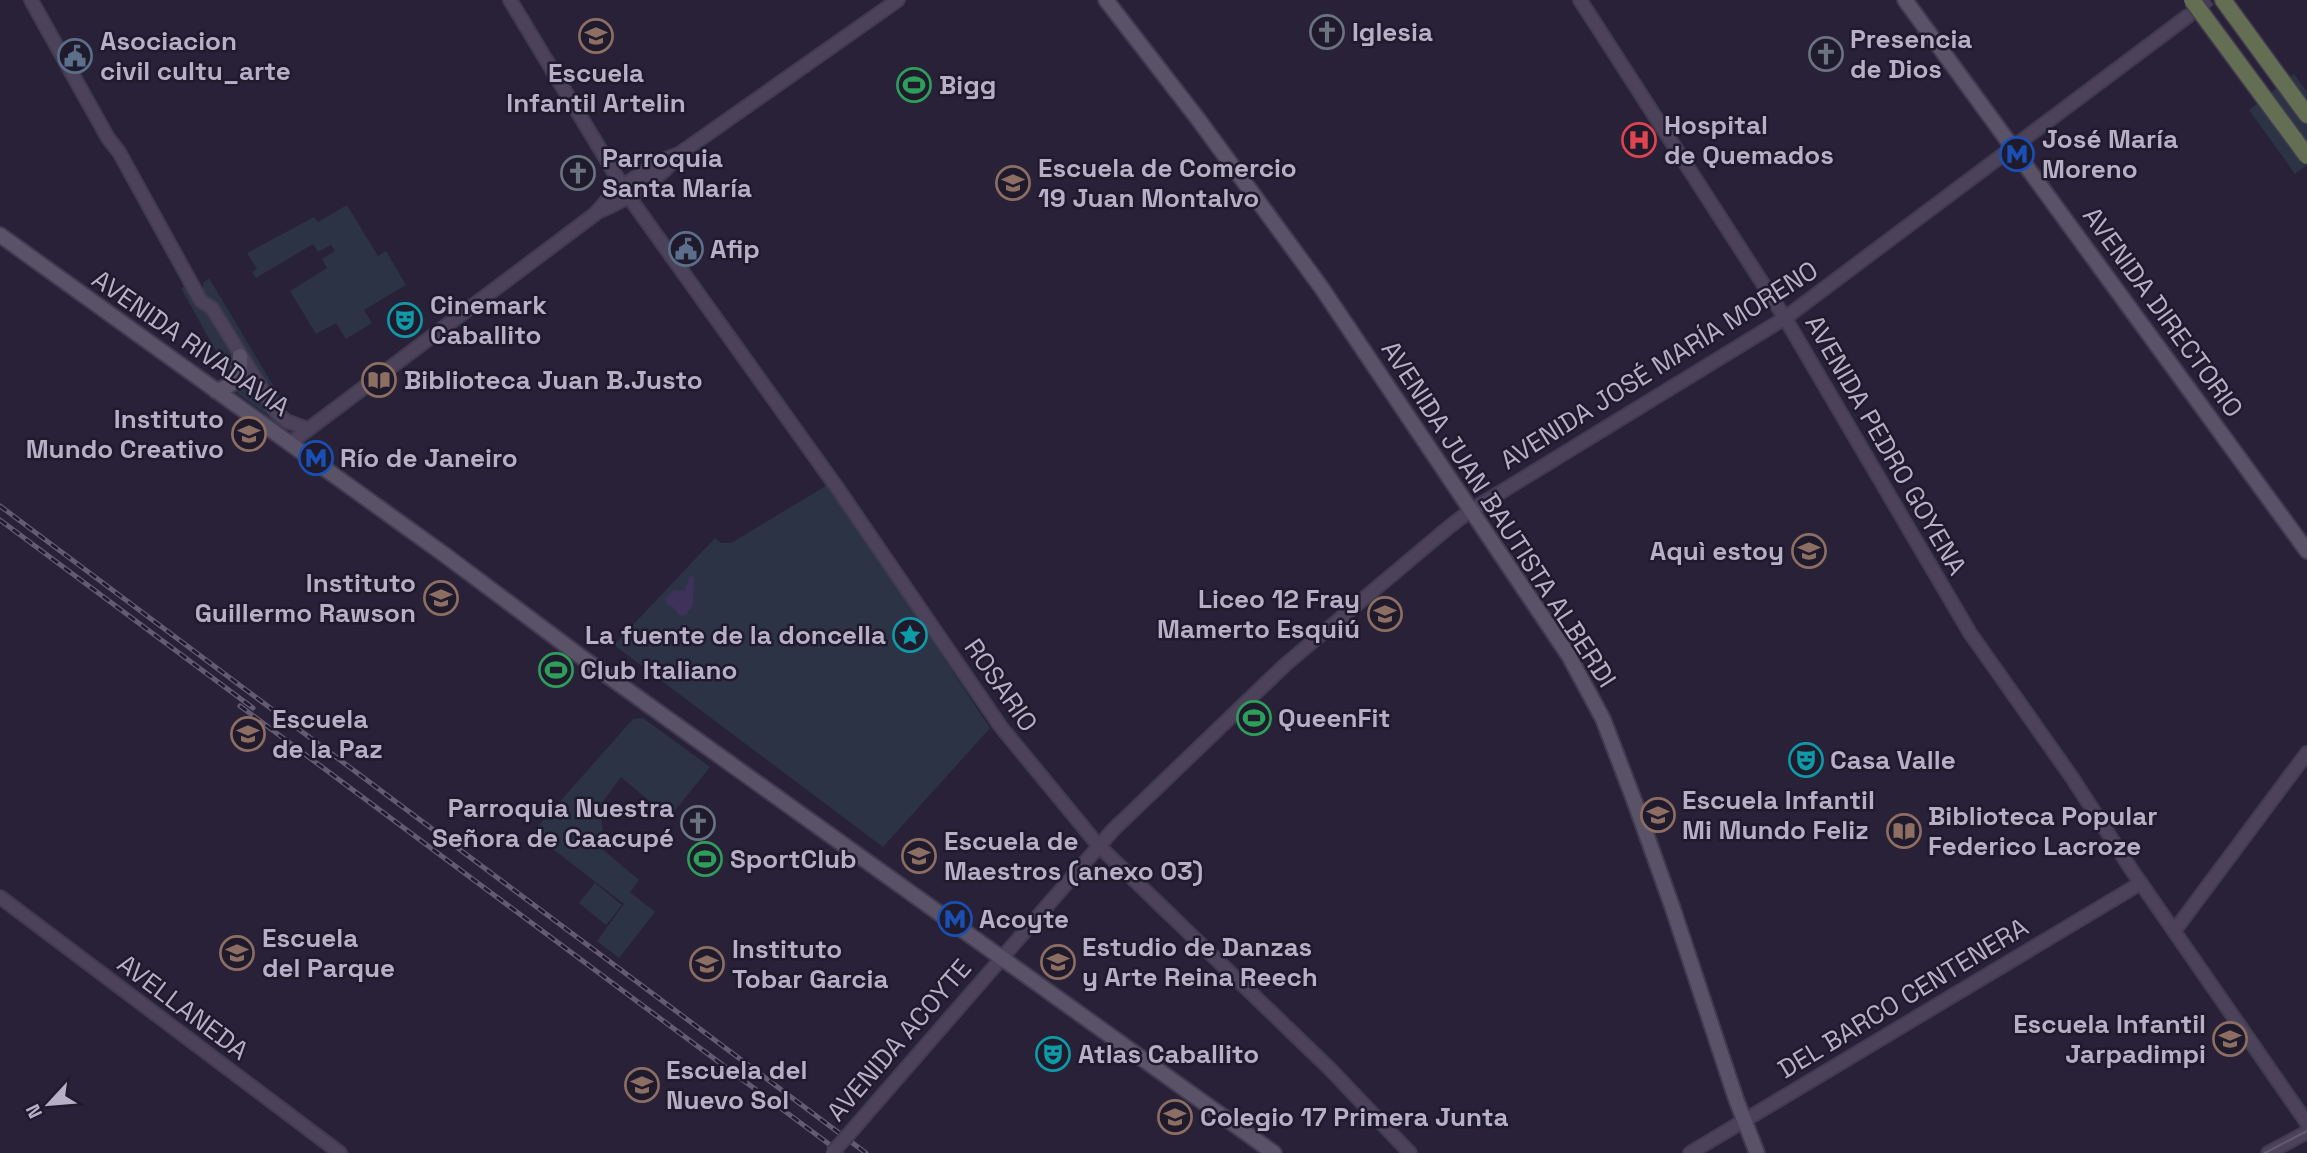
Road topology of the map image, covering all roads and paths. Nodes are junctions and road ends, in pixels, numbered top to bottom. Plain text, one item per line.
1 (32, 0) edge
2 (510, 0) edge
3 (898, 0) edge
4 (1106, 0) edge
5 (1580, 0) edge
6 (1905, 0) edge
7 (2223, 0) edge
8 (2230, 0) edge
9 (2188, 5) edge
10 (2269, 61) junction
11 (2307, 115) edge
12 (2012, 147) junction
13 (2307, 156) edge
14 (625, 192) junction
15 (0, 235) edge
16 (1785, 318) junction
17 (240, 356) junction
18 (216, 391) junction
19 (308, 429) junction
20 (290, 443) junction
21 (1470, 511) junction
22 (2307, 551) edge
23 (2307, 753) edge
24 (1098, 845) junction
25 (2141, 883) junction
26 (0, 897) edge
27 (2175, 930) junction
28 (1001, 957) junction
29 (1744, 1122) junction
30 (2307, 1123) edge
31 (2307, 1132) edge
32 (340, 1153) edge
33 (832, 1153) edge
34 (1274, 1153) edge
35 (1410, 1153) edge
36 (1690, 1153) edge
37 (1757, 1153) edge
38 (2268, 1153) edge

1 - 17 main road
2 - 14 main road, ROSARIO
3 - 14 main road
4 - 21 main road, AVENIDA JUAN BAUTISTA ALBERDI
5 - 16 main road, AVENIDA PEDRO GOYENA
6 - 12 main road, AVENIDA DIRECTORIO
7 - 10 highway
8 - 10 highway
9 - 12 main road, AVENIDA JOSÉ MARÍA MORENO
9 - 13 highway, bridge
10 - 11 highway
12 - 16 main road, AVENIDA JOSÉ MARÍA MORENO
12 - 22 main road, AVENIDA DIRECTORIO
14 - 19 main road
14 - 24 main road, ROSARIO
15 - 18 main road, AVENIDA RIVADAVIA
16 - 21 main road, AVENIDA JOSÉ MARÍA MORENO
16 - 25 main road, AVENIDA PEDRO GOYENA
17 - 18 main road
17 - 19 main road
18 - 20 main road, AVENIDA RIVADAVIA
19 - 20 main road
20 - 28 main road, AVENIDA RIVADAVIA
21 - 24 main road, AVENIDA JOSÉ MARÍA MORENO
21 - 29 main road, AVENIDA JUAN BAUTISTA ALBERDI
23 - 27 main road
24 - 28 main road, AVENIDA JOSÉ MARÍA MORENO
24 - 35 main road, ROSARIO
25 - 27 main road, AVENIDA PEDRO GOYENA
25 - 29 main road, DEL BARCO CENTENERA
26 - 32 main road, AVELLANEDA
27 - 30 main road, AVENIDA PEDRO GOYENA
28 - 33 main road, AVENIDA ACOYTE, bridge
28 - 34 main road, AVENIDA RIVADAVIA
29 - 36 main road, DEL BARCO CENTENERA
29 - 37 main road, AVENIDA JUAN BAUTISTA ALBERDI
31 - 38 main road

